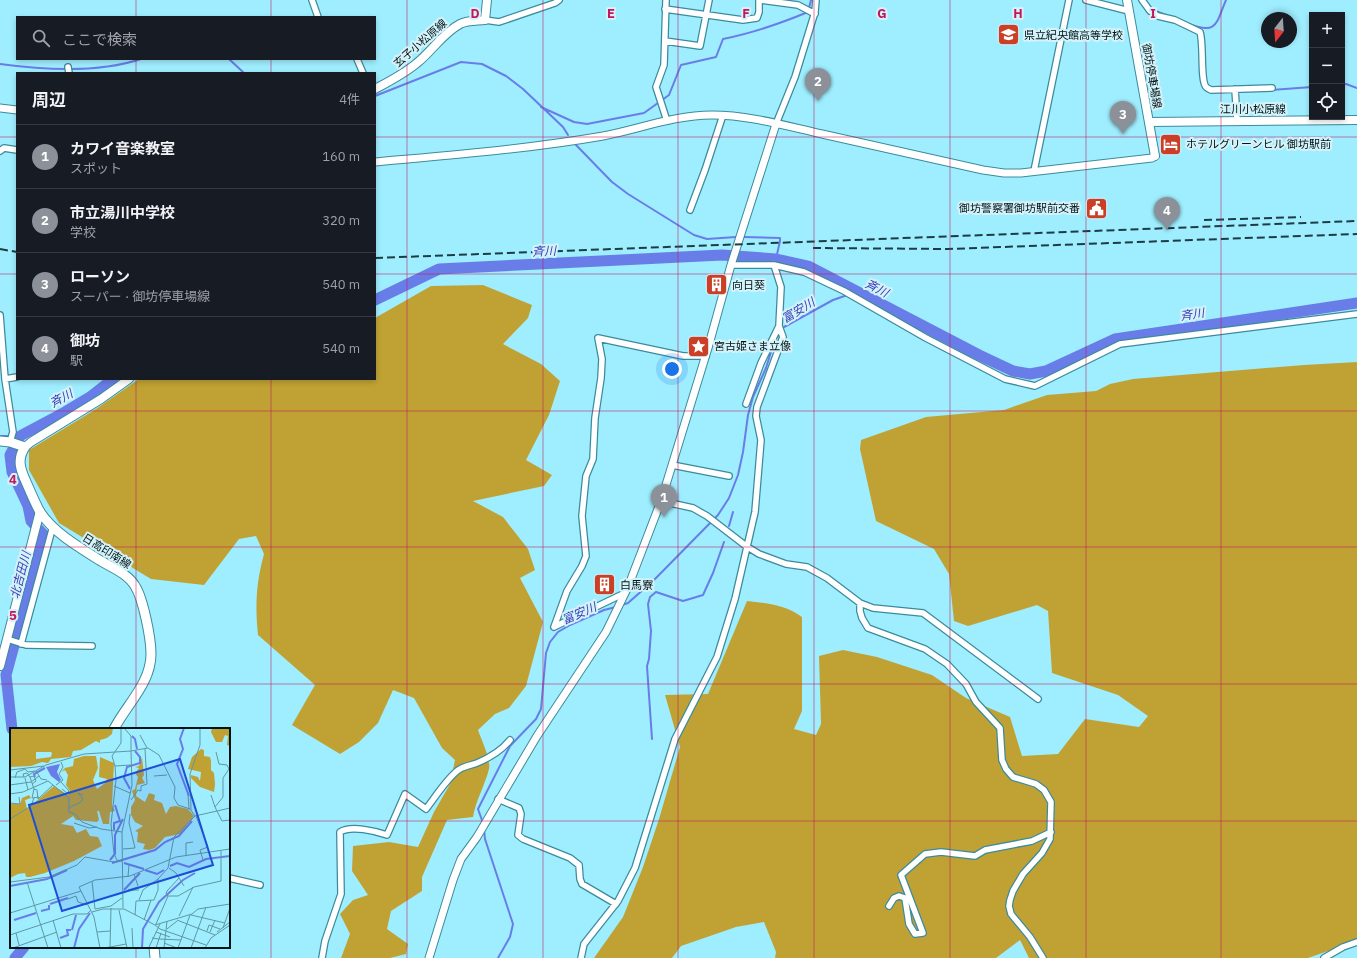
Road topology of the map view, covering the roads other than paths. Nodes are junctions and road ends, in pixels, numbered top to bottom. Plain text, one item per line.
1 (312, 0) edge
2 (487, 0) edge
3 (559, 0) edge
4 (666, 0) edge
5 (709, 0) edge
6 (759, 0) edge
7 (816, 0) edge
8 (1069, 0) edge
9 (1086, 0) edge
10 (1127, 0) edge
11 (1142, 0) edge
12 (665, 9) junction
13 (1129, 11) junction
14 (815, 14) junction
15 (706, 15) junction
16 (318, 16) edge
17 (485, 20) junction
18 (664, 41) junction
19 (357, 60) edge
20 (363, 72) edge
21 (376, 88) edge
22 (1272, 88) dead end
23 (1235, 89) junction
24 (0, 108) edge
25 (16, 110) edge
26 (723, 115) junction
27 (1237, 120) junction
28 (1357, 120) edge
29 (667, 121) junction
30 (1149, 122) junction
31 (776, 124) junction
32 (16, 150) edge
33 (0, 151) edge
34 (1155, 156) joint
35 (376, 162) edge
36 (1034, 171) junction
37 (690, 210) dead end
38 (732, 265) junction
39 (774, 265) junction
40 (1357, 314) edge
41 (0, 315) edge
42 (779, 326) junction
43 (706, 356) junction
44 (16, 377) edge
45 (5, 379) junction
46 (128, 380) edge
47 (746, 404) dead end
48 (0, 441) edge
49 (10, 442) junction
50 (24, 447) junction
51 (672, 465) junction
52 (729, 476) dead end
53 (661, 501) junction
54 (40, 512) junction
55 (53, 526) junction
56 (746, 546) junction
57 (626, 592) junction
58 (860, 602) junction
59 (7, 639) junction
60 (21, 644) junction
61 (92, 646) dead end
62 (0, 666) edge
63 (1038, 699) dead end
64 (115, 728) edge
65 (510, 740) dead end
66 (498, 799) junction
67 (1051, 832) junction
68 (230, 878) edge
69 (260, 885) dead end
70 (616, 904) junction
71 (889, 906) dead end
72 (1357, 942) edge
73 (154, 948) edge
74 (155, 958) edge
75 (322, 958) edge
76 (429, 958) edge
77 (581, 958) edge
78 (1043, 958) edge
79 (1324, 958) edge

1 - 16 street
2 - 17 main road
3 - 17 street
4 - 12 street
5 - 15 street
6 - 14 street
6 - 15 street
7 - 14 street
8 - 36 street
9 - 13 street
10 - 13 main road, 御坊停車場線
11 - 23 street
12 - 15 street
12 - 18 street
13 - 30 main road, 御坊停車場線
14 - 31 street
15 - 18 street
17 - 21 main road, 玄子小松原線
18 - 29 street
19 - 20 street
22 - 23 street
23 - 27 street
24 - 25 street
26 - 29 street
26 - 31 street
26 - 37 street
27 - 28 main road, 江川小松原線
27 - 30 main road, 江川小松原線
29 - 35 street
30 - 34 main road, 御坊停車場線
31 - 36 street
31 - 38 street
32 - 33 street
34 - 36 street
38 - 39 street
38 - 43 street
39 - 40 street
39 - 42 street
41 - 45 street
42 - 47 street
42 - 56 street
43 - 51 street
43 - 57 street
44 - 45 street
45 - 49 street
46 - 50 main road
48 - 49 main road
49 - 50 main road
50 - 54 main road, 日高印南線
51 - 52 street
51 - 53 street
53 - 56 street
53 - 57 street
54 - 55 main road, 日高印南線
54 - 59 main road
55 - 60 street
55 - 64 main road, 日高印南線
56 - 58 street
56 - 70 street
57 - 66 street
58 - 63 street
58 - 67 street
59 - 60 street
59 - 62 main road
60 - 61 street
65 - 75 street
66 - 70 street
66 - 76 street
67 - 71 street
67 - 78 street
68 - 69 street
70 - 77 street
72 - 79 street
73 - 74 main road

